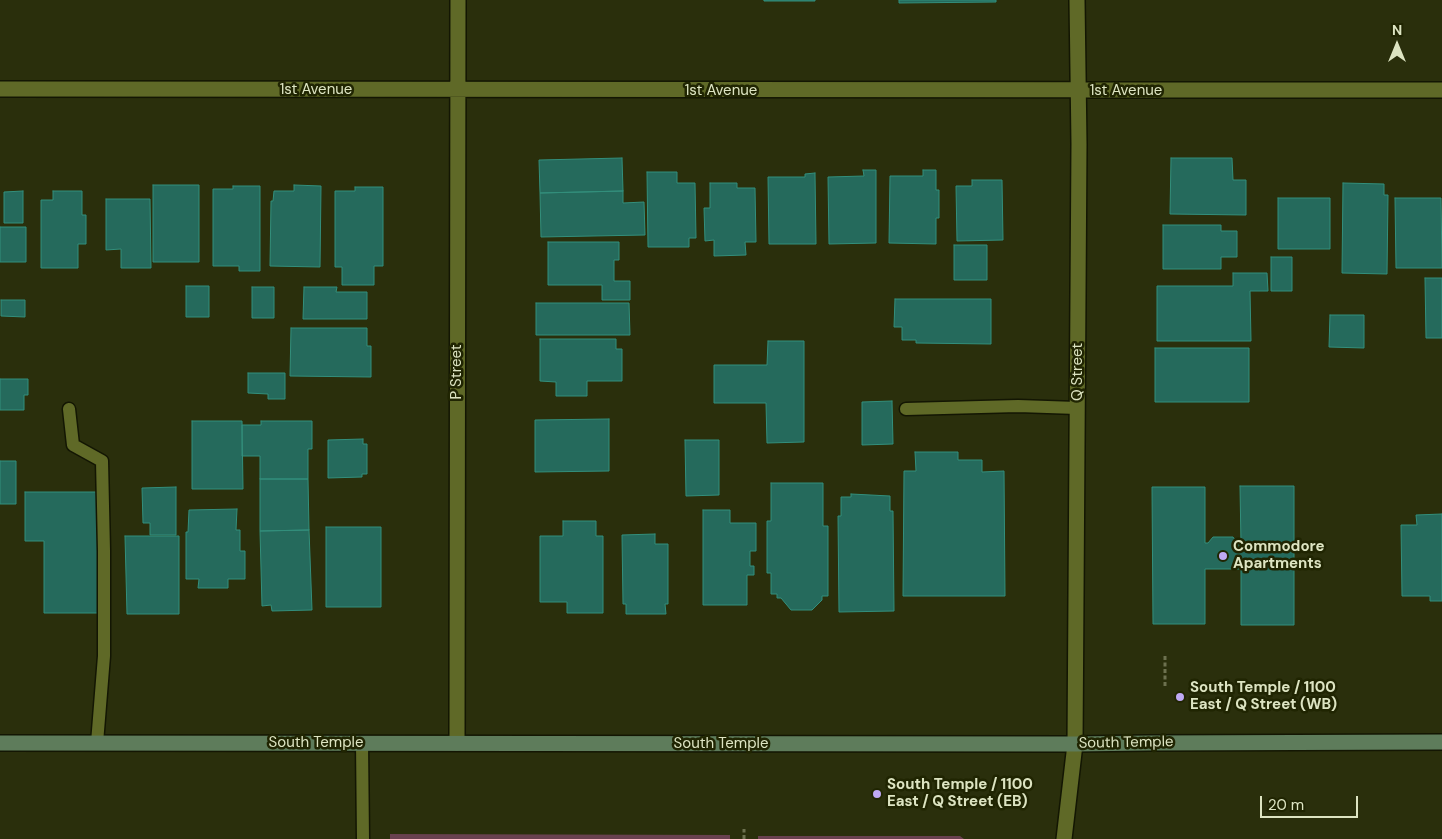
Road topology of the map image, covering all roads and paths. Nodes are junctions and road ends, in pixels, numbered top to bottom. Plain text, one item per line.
1 (458, 0) edge
2 (1077, 0) edge
3 (0, 89) edge
4 (459, 90) junction
5 (1078, 90) junction
6 (1442, 90) edge
7 (1077, 408) junction
8 (69, 409) dead end
9 (906, 409) dead end
10 (1165, 656) dead end
11 (1165, 687) dead end
12 (1442, 742) edge
13 (0, 743) edge
14 (97, 743) junction
15 (362, 743) junction
16 (457, 743) junction
17 (1075, 744) junction
18 (744, 828) dead end
19 (362, 839) edge
20 (744, 839) edge
21 (1064, 839) edge

1 - 4 street, P Street
2 - 5 street, Q Street
3 - 4 street, 1st Avenue
4 - 5 street, 1st Avenue
4 - 16 street, P Street
5 - 6 street, 1st Avenue
5 - 7 street, Q Street
7 - 9 lane
7 - 17 street, Q Street
8 - 14 lane
10 - 11 path
12 - 17 main road, South Temple
13 - 14 main road, South Temple
14 - 15 main road, South Temple
15 - 16 main road, South Temple
15 - 19 lane
16 - 17 main road, South Temple
17 - 21 street, Q Street
18 - 20 path

